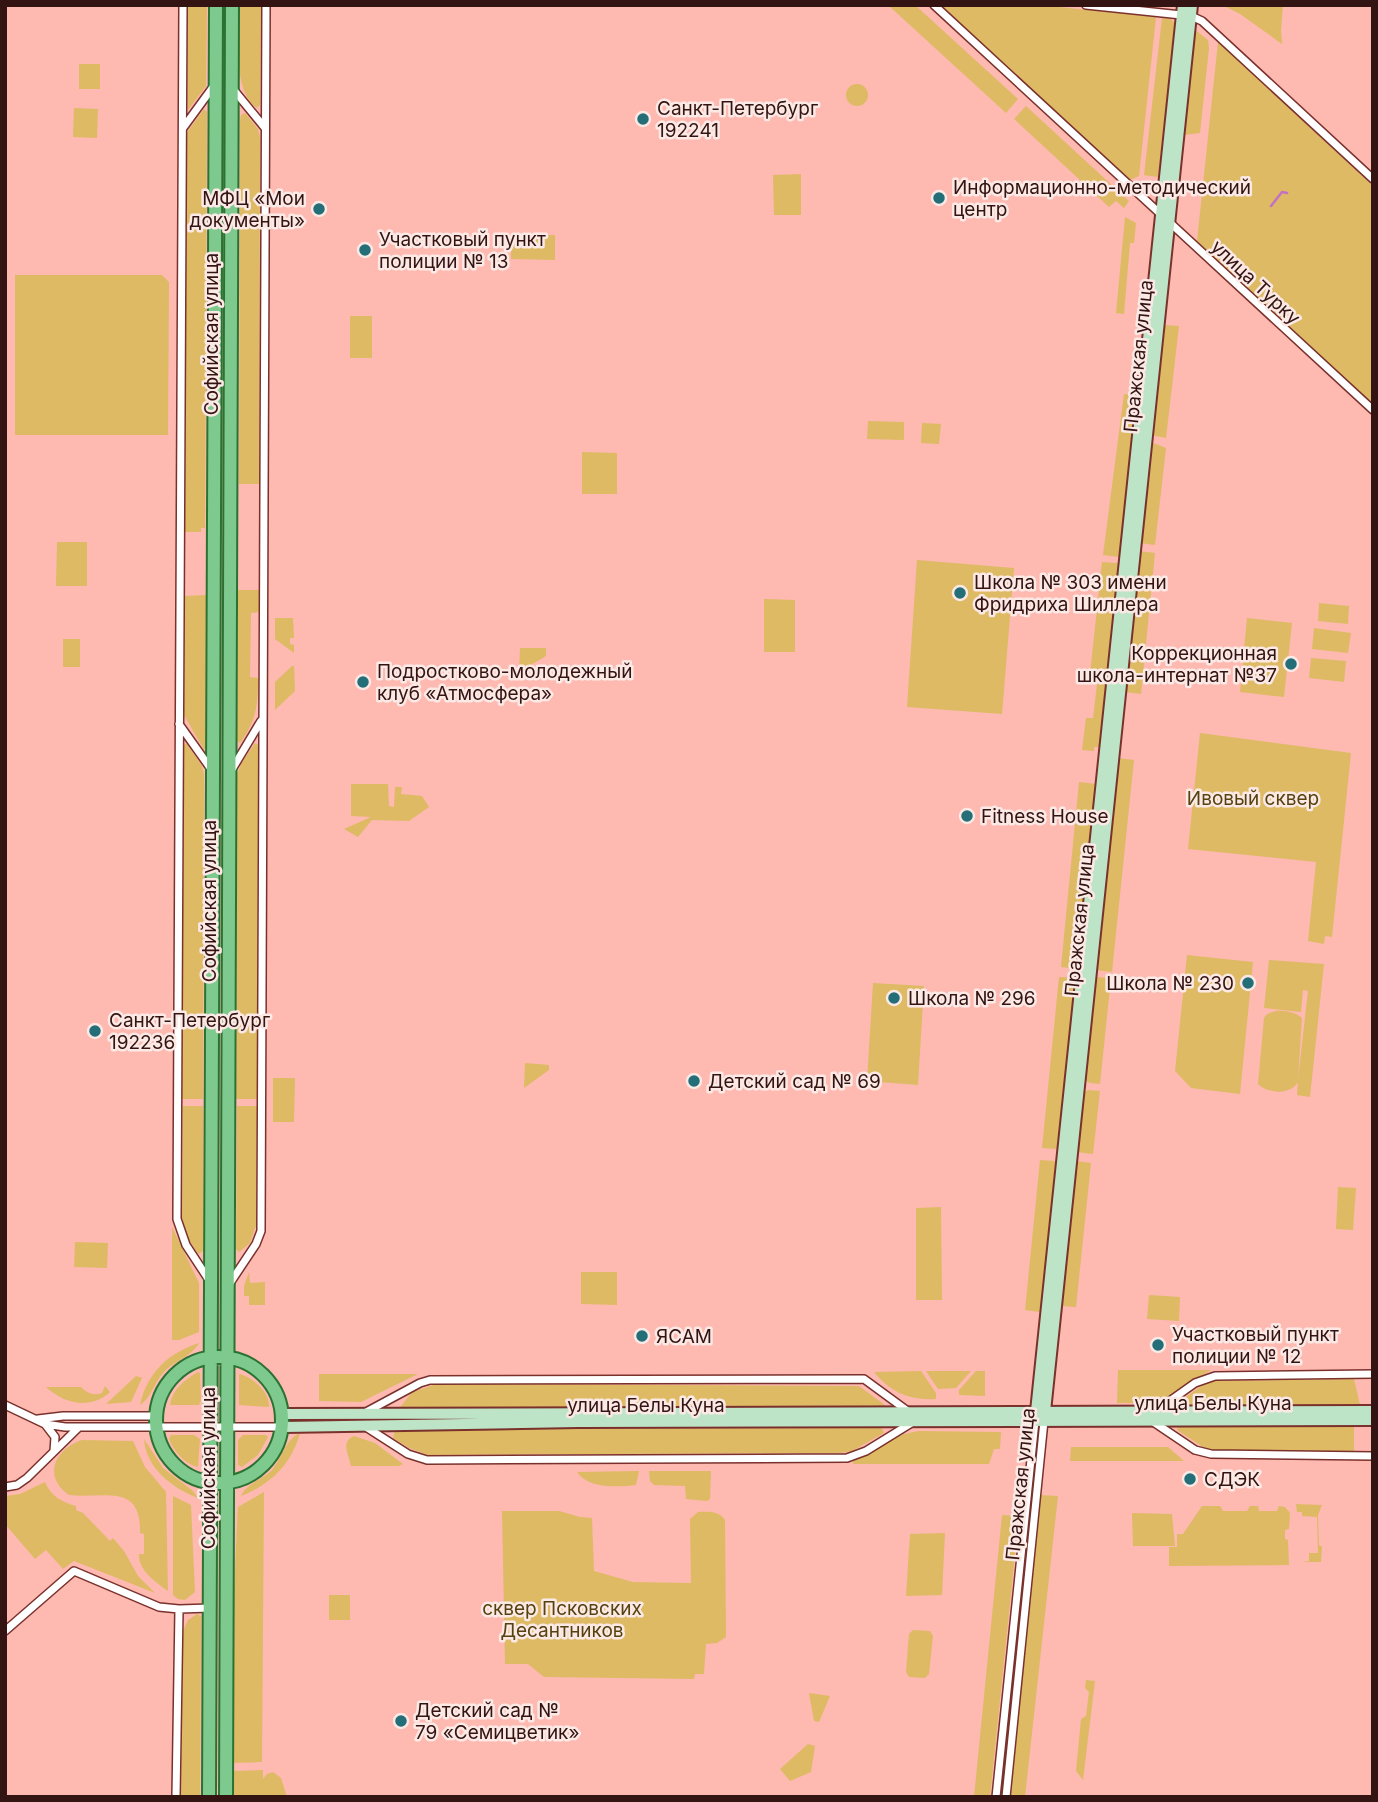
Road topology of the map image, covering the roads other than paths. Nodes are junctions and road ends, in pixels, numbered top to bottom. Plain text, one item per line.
1 (183, 5) edge
2 (216, 5) edge
3 (232, 5) edge
4 (266, 5) edge
5 (934, 5) edge
6 (1086, 5) edge
7 (1187, 10) edge
8 (216, 84) junction
9 (232, 88) junction
10 (265, 129) junction
11 (181, 130) junction
12 (1373, 179) edge
13 (1165, 219) junction
14 (1373, 410) edge
15 (263, 719) junction
16 (179, 724) junction
17 (213, 772) junction
18 (229, 775) junction
19 (213, 856) junction
20 (229, 857) junction
21 (211, 1283) junction
22 (228, 1286) junction
23 (211, 1357) junction
24 (227, 1357) junction
25 (1373, 1374) edge
26 (5, 1405) edge
27 (1373, 1410) edge
28 (1040, 1416) junction
29 (1154, 1416) junction
30 (912, 1417) junction
31 (284, 1420) junction
32 (362, 1420) junction
33 (1373, 1420) edge
34 (41, 1421) junction
35 (155, 1421) junction
36 (211, 1427) junction
37 (228, 1427) junction
38 (78, 1428) junction
39 (54, 1451) junction
40 (1373, 1456) edge
41 (210, 1482) junction
42 (227, 1483) junction
43 (5, 1487) edge
44 (210, 1608) junction
45 (179, 1609) junction
46 (5, 1631) edge
47 (176, 1797) edge
48 (209, 1797) edge
49 (226, 1797) edge
50 (996, 1797) edge
51 (1006, 1797) edge

1 - 11 street
2 - 8 main road, Софийская улица
3 - 9 main road, Софийская улица
4 - 10 street
5 - 13 street, улица Турку
6 - 7 street
7 - 12 street
7 - 13 street, Пражская улица
8 - 11 street
8 - 17 main road, Софийская улица
9 - 10 street
9 - 18 main road, Софийская улица
10 - 15 street
11 - 16 street
13 - 14 street, улица Турку
13 - 28 street, Пражская улица
15 - 18 street
15 - 22 street
16 - 17 street
16 - 21 street
17 - 19 main road, Софийская улица
18 - 20 main road, Софийская улица
19 - 20 main road
19 - 21 main road, Софийская улица
20 - 22 main road, Софийская улица
21 - 23 main road, Софийская улица
22 - 24 main road, Софийская улица
23 - 24 main road
23 - 35 main road
23 - 36 main road, Софийская улица
24 - 31 main road
24 - 37 main road, Софийская улица
25 - 29 street
26 - 34 street
27 - 29 street, улица Белы Куна
28 - 29 street, улица Белы Куна
28 - 30 street, улица Белы Куна
28 - 50 street, Пражская улица
28 - 51 street, Пражская улица
29 - 33 street, улица Белы Куна
29 - 40 street
30 - 32 street, улица Белы Куна
30 - 32 street
30 - 32 street
31 - 32 street, улица Белы Куна
31 - 37 street, улица Белы Куна
31 - 42 main road
34 - 35 street, улица Белы Куна
34 - 38 street, улица Белы Куна
34 - 39 street
35 - 36 street, улица Белы Куна
35 - 38 street, улица Белы Куна
35 - 41 main road
36 - 37 street, улица Белы Куна
36 - 41 main road, Софийская улица
37 - 42 main road, Софийская улица
38 - 39 street
39 - 43 street
41 - 42 main road
41 - 44 main road, Софийская улица
42 - 49 main road, Софийская улица
44 - 45 street
44 - 48 main road, Софийская улица
45 - 46 street
45 - 47 street

